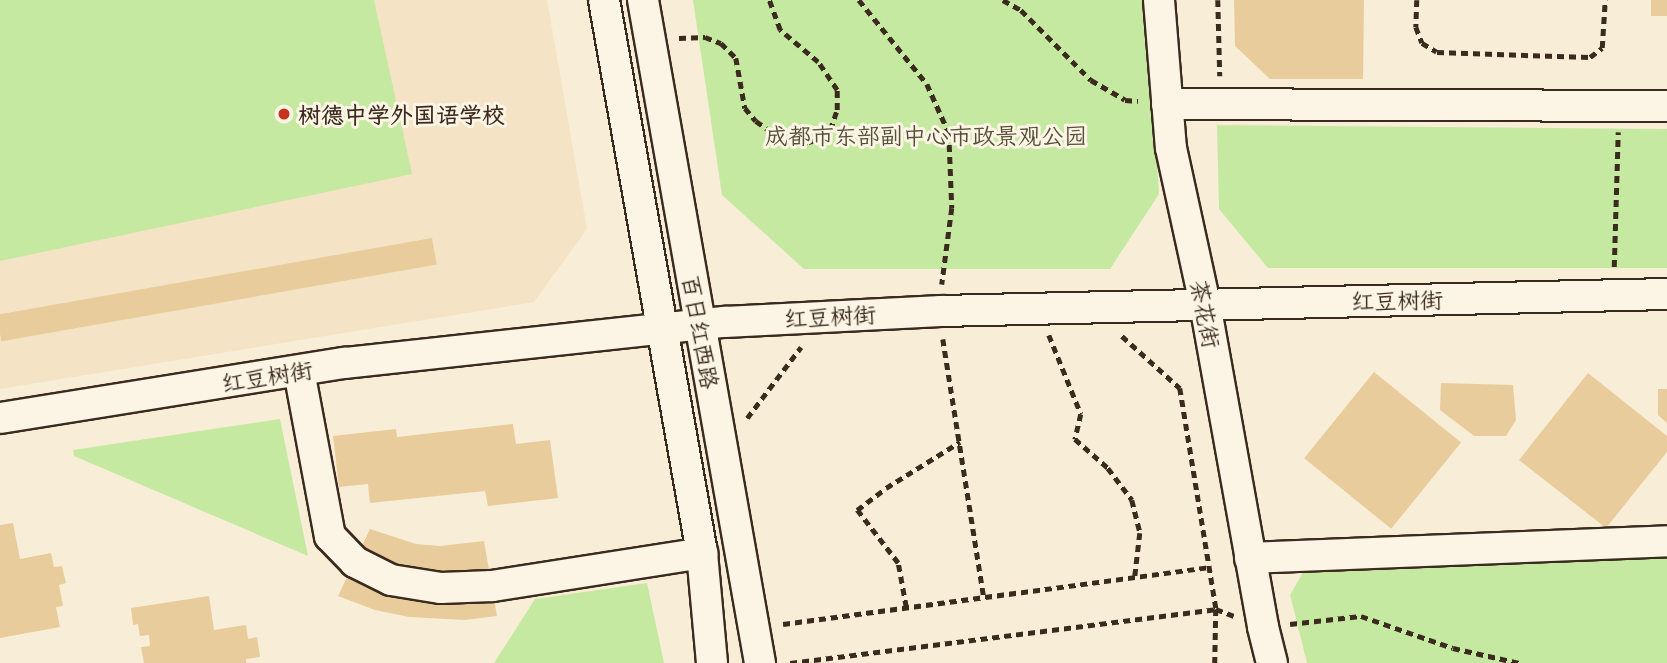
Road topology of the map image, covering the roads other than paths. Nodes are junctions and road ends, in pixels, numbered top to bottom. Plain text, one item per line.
1 (604, 0) edge
2 (643, 0) edge
3 (1159, 0) edge
4 (1167, 104) junction
5 (1667, 106) edge
6 (1667, 294) edge
7 (1205, 304) junction
8 (700, 325) junction
9 (662, 328) junction
10 (299, 370) junction
11 (0, 418) edge
12 (1667, 541) edge
13 (702, 553) junction
14 (1250, 558) junction
15 (1262, 627) junction
16 (712, 663) edge
17 (760, 663) edge
18 (1253, 663) edge
19 (1272, 663) edge

1 - 9 street, 百日红西路
2 - 8 street, 百日红西路
3 - 4 street, 茶花街
4 - 5 street
4 - 7 street, 茶花街
6 - 7 street, 红豆树街
7 - 8 street, 红豆树街
7 - 14 street, 茶花街
8 - 9 street, 红豆树街
8 - 17 street, 百日红西路
9 - 10 street, 红豆树街
9 - 13 street, 百日红西路
10 - 11 street, 红豆树街
10 - 13 street
12 - 14 street
13 - 16 street, 百日红西路
14 - 15 street, 茶花街
15 - 18 street, 茶花街
15 - 19 street, 茶花街

